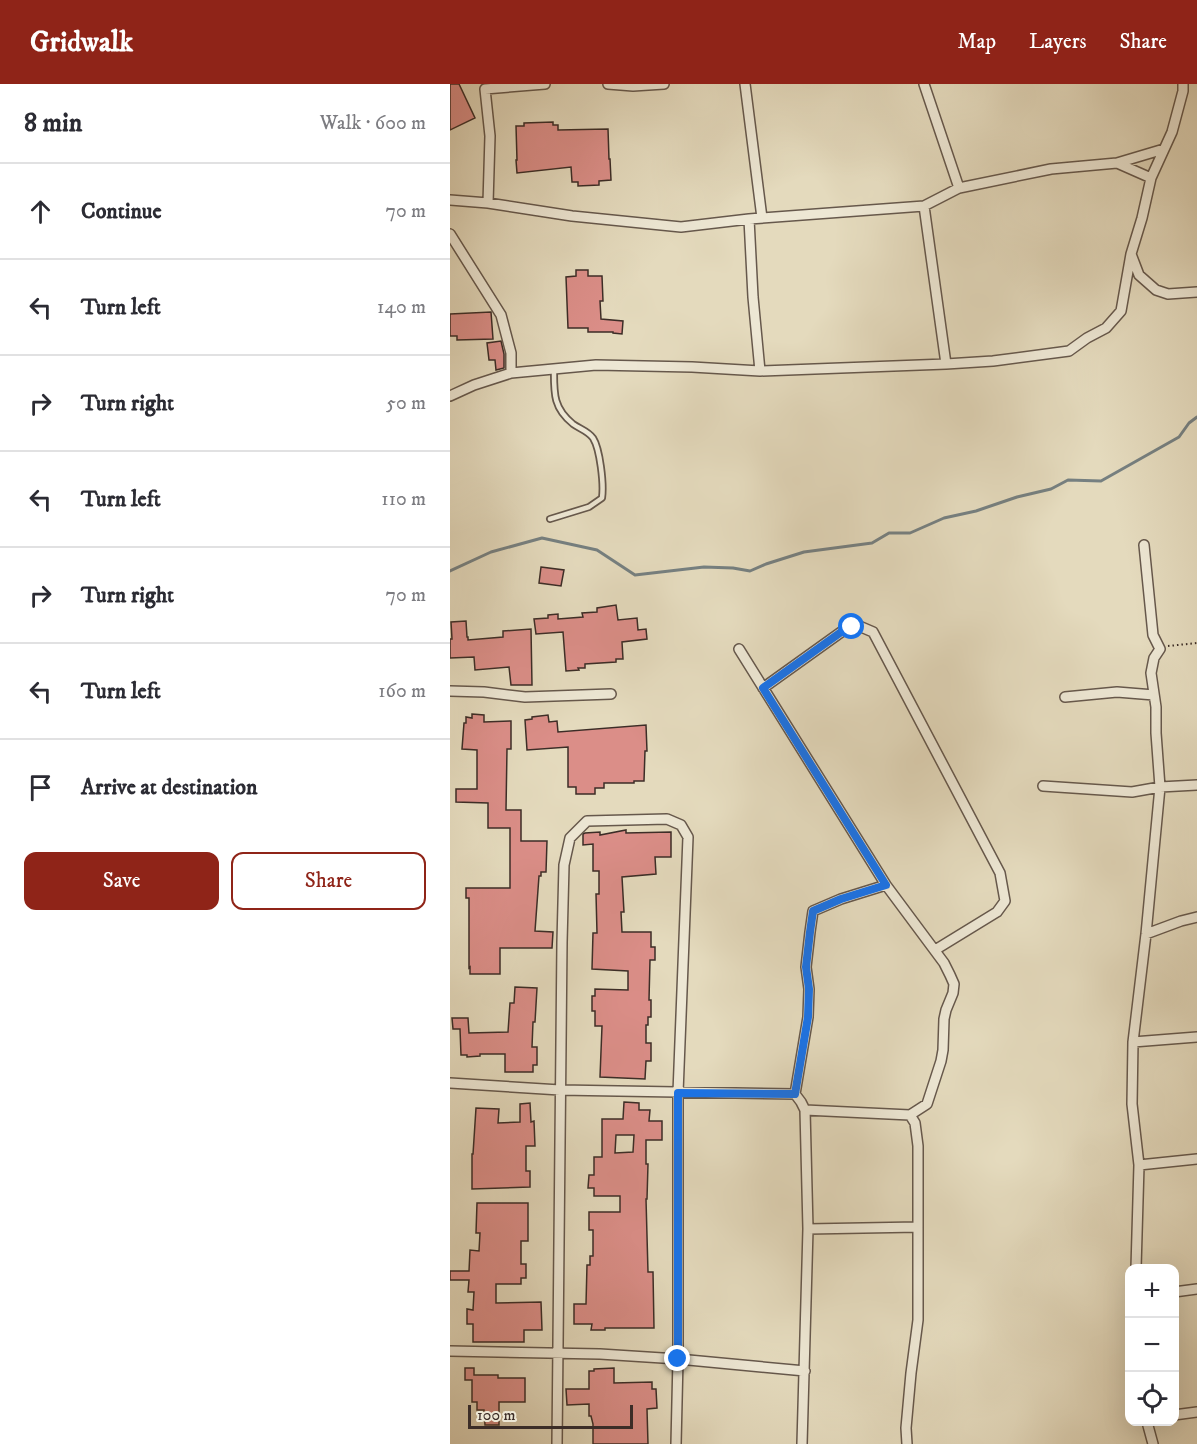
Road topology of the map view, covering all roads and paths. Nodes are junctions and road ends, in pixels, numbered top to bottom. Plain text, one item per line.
1 (545, 84) edge
2 (608, 84) edge
3 (664, 84) edge
4 (745, 84) edge
5 (924, 84) edge
6 (1183, 84) edge
7 (482, 86) edge
8 (1164, 149) junction
9 (1117, 163) junction
10 (1151, 178) junction
11 (959, 188) junction
12 (450, 200) edge
13 (488, 203) junction
14 (924, 206) junction
15 (762, 218) junction
16 (749, 219) junction
17 (450, 234) edge
18 (1131, 254) junction
19 (1197, 292) edge
20 (946, 364) junction
21 (555, 369) junction
22 (760, 371) junction
23 (511, 373) junction
24 (450, 396) edge
25 (550, 519) dead end
26 (1144, 545) dead end
27 (1197, 643) edge
28 (739, 649) dead end
29 (1160, 649) junction
30 (763, 688) junction
31 (450, 692) edge
32 (611, 694) dead end
33 (1154, 694) junction
34 (1065, 697) dead end
35 (1197, 785) edge
36 (1043, 786) dead end
37 (1160, 787) junction
38 (886, 885) junction
39 (1197, 917) edge
40 (1146, 934) junction
41 (935, 950) junction
42 (1197, 1037) edge
43 (1133, 1042) junction
44 (450, 1083) edge
45 (560, 1090) junction
46 (678, 1093) junction
47 (795, 1094) junction
48 (805, 1110) junction
49 (910, 1115) junction
50 (1197, 1159) edge
51 (1139, 1165) junction
52 (918, 1227) junction
53 (808, 1229) junction
54 (1136, 1264) edge
55 (1197, 1290) edge
56 (1179, 1292) edge
57 (450, 1351) edge
58 (558, 1354) junction
59 (678, 1359) junction
60 (805, 1371) junction
61 (1197, 1412) edge
62 (1179, 1414) edge
63 (1148, 1426) edge
64 (556, 1444) edge
65 (676, 1444) edge
66 (802, 1444) edge
67 (907, 1444) edge
68 (1154, 1444) edge

1 - 7 street
2 - 3 street
4 - 15 street
5 - 11 street
6 - 8 street
7 - 13 street
8 - 9 street
8 - 10 street
9 - 10 street
9 - 11 street
10 - 18 street
11 - 14 street
12 - 13 street
13 - 16 street
14 - 15 street
14 - 20 street
15 - 16 street
16 - 22 street
17 - 23 street
18 - 19 street
18 - 20 street
20 - 22 street
21 - 22 street
21 - 23 street
21 - 25 lane
23 - 24 street
26 - 29 street
27 - 29 path
28 - 30 street
29 - 33 street
30 - 38 street
30 - 41 street
31 - 32 street
33 - 34 street
33 - 37 street
35 - 37 street
36 - 37 street
37 - 40 street
38 - 41 street
38 - 47 street
39 - 40 street
40 - 43 street
41 - 49 street
42 - 43 street
43 - 51 street
44 - 45 street
45 - 46 street
45 - 46 street
45 - 58 street
46 - 47 street
46 - 59 street
47 - 48 street
48 - 49 street
48 - 53 street
49 - 52 street
50 - 51 street
51 - 54 street
52 - 53 street
52 - 67 street
53 - 60 street
55 - 56 street
57 - 58 street
58 - 59 street
58 - 64 street
59 - 60 street
59 - 65 street
60 - 66 street
61 - 62 street
63 - 68 street

